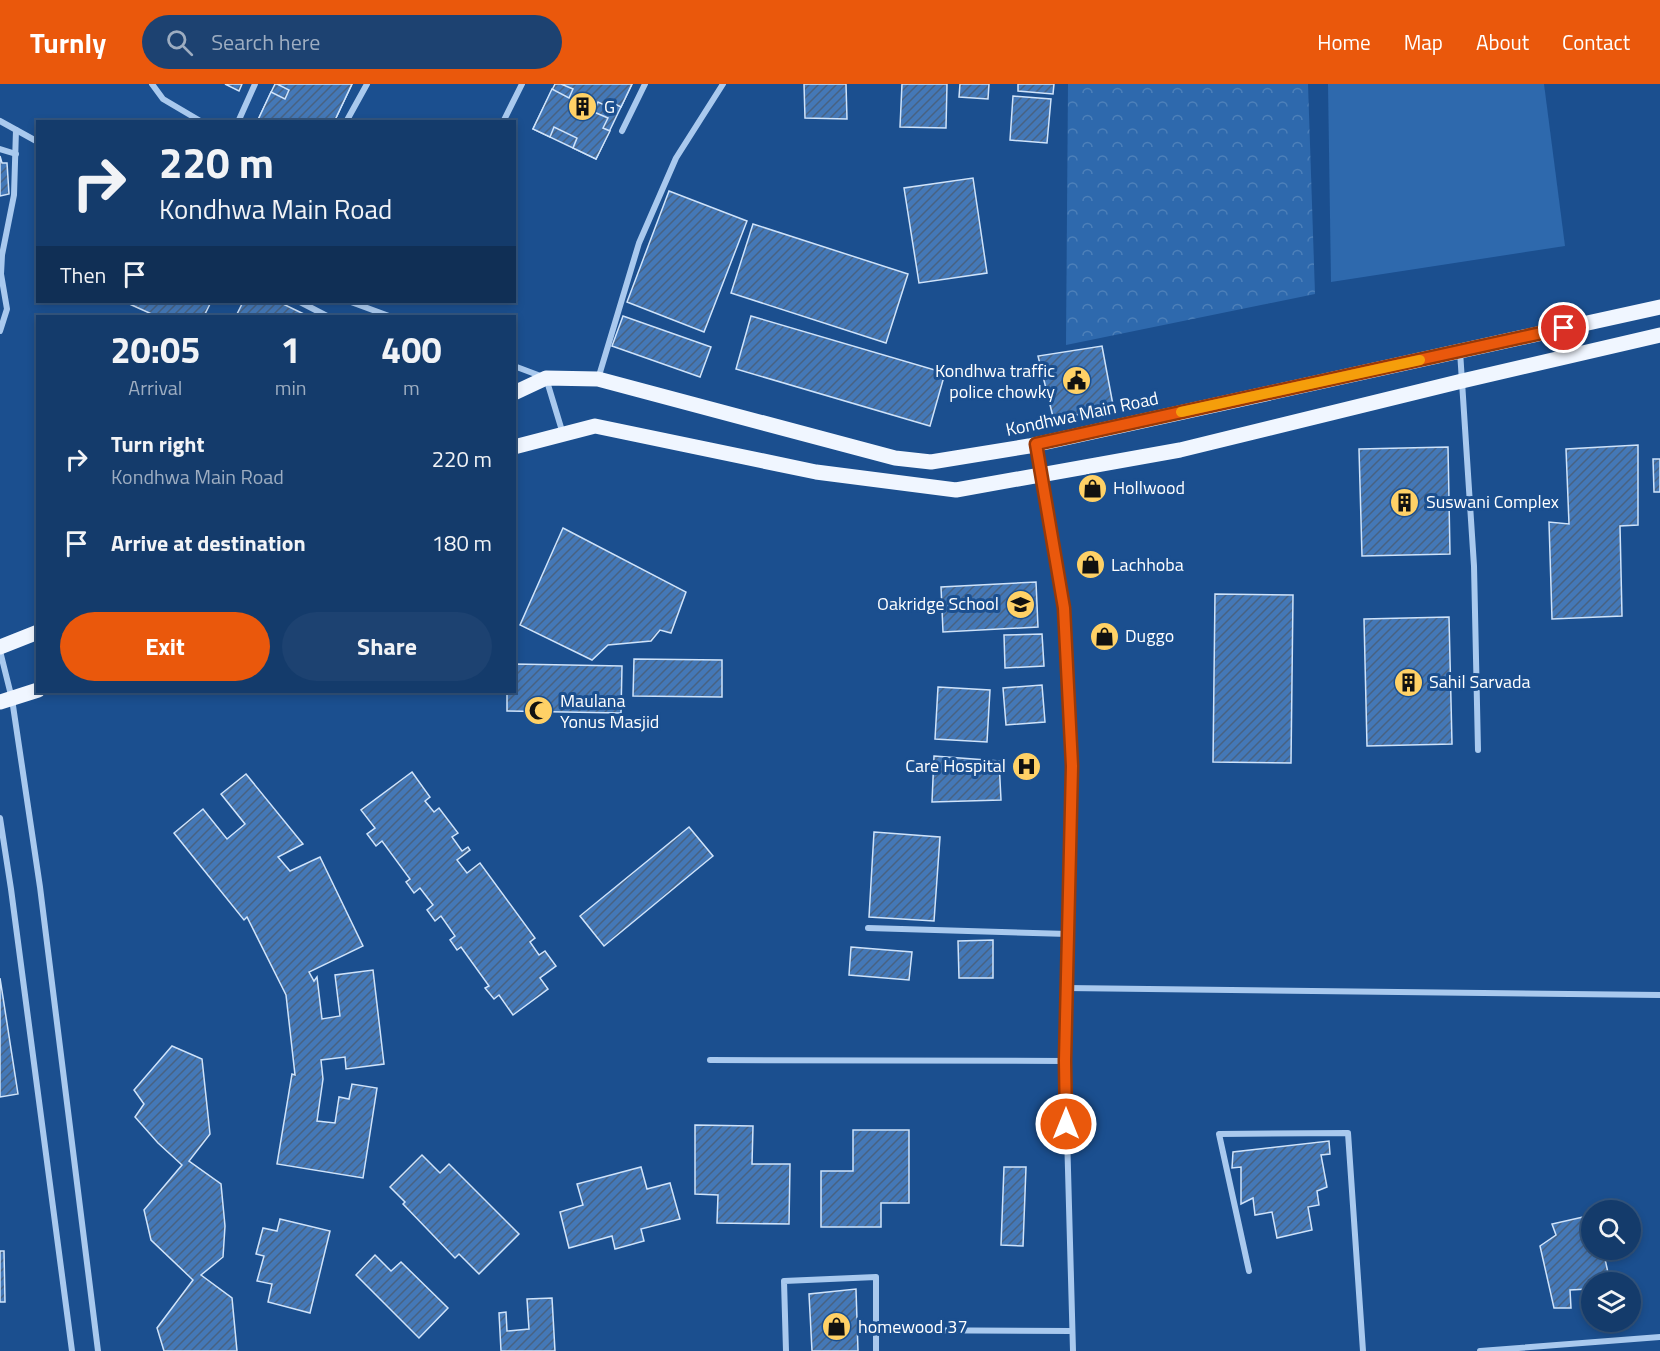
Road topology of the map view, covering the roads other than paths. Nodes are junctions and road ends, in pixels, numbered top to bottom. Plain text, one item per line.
1 (152, 84) edge
2 (255, 84) edge
3 (367, 84) edge
4 (522, 84) edge
5 (645, 84) edge
6 (723, 84) edge
7 (199, 120) edge
8 (239, 120) edge
9 (347, 120) edge
10 (504, 120) edge
11 (0, 122) edge
12 (16, 130) junction
13 (622, 131) dead end
14 (36, 141) edge
15 (0, 149) edge
16 (16, 154) junction
17 (1, 255) edge
18 (302, 303) edge
19 (354, 303) edge
20 (1660, 307) edge
21 (325, 315) edge
22 (386, 315) edge
23 (0, 331) edge
24 (1660, 334) edge
25 (1460, 351) junction
26 (516, 367) edge
27 (546, 378) junction
28 (598, 379) junction
29 (1462, 381) junction
30 (516, 392) edge
31 (563, 434) junction
32 (1036, 444) junction
33 (516, 446) edge
34 (1042, 475) junction
35 (36, 633) edge
36 (0, 649) edge
37 (36, 691) edge
38 (6, 700) edge
39 (1478, 750) dead end
40 (0, 818) edge
41 (868, 928) dead end
42 (1068, 934) junction
43 (1066, 988) junction
44 (1660, 995) edge
45 (710, 1060) dead end
46 (1065, 1061) junction
47 (1249, 1271) dead end
48 (876, 1330) junction
49 (1072, 1331) junction
50 (1660, 1337) edge
51 (72, 1351) edge
52 (98, 1351) edge
53 (786, 1351) edge
54 (876, 1351) edge
55 (1072, 1351) edge
56 (1363, 1351) edge
57 (1480, 1351) edge

1 - 7 street
2 - 8 street
3 - 9 street
4 - 10 street
5 - 13 street
6 - 28 street
11 - 12 street
12 - 14 street
12 - 16 street
15 - 16 street
16 - 17 street
17 - 23 street
18 - 21 street
19 - 22 street
20 - 25 main road, Kondhwa Main Road
24 - 29 main road
25 - 29 street
25 - 32 main road, Kondhwa Main Road
26 - 27 street
27 - 28 main road, Kondhwa Main Road
27 - 30 main road, Kondhwa Main Road
27 - 31 street
28 - 32 main road, Kondhwa Main Road
29 - 34 main road
29 - 39 street
31 - 33 main road
31 - 34 main road
32 - 34 street
34 - 42 street
35 - 36 main road
36 - 38 street
37 - 38 main road
38 - 52 street
40 - 51 street
41 - 42 street
42 - 43 street
43 - 44 street
43 - 46 street
45 - 46 street
46 - 49 street
47 - 56 street
48 - 49 street
48 - 53 street
48 - 54 street
49 - 55 street
50 - 57 street

